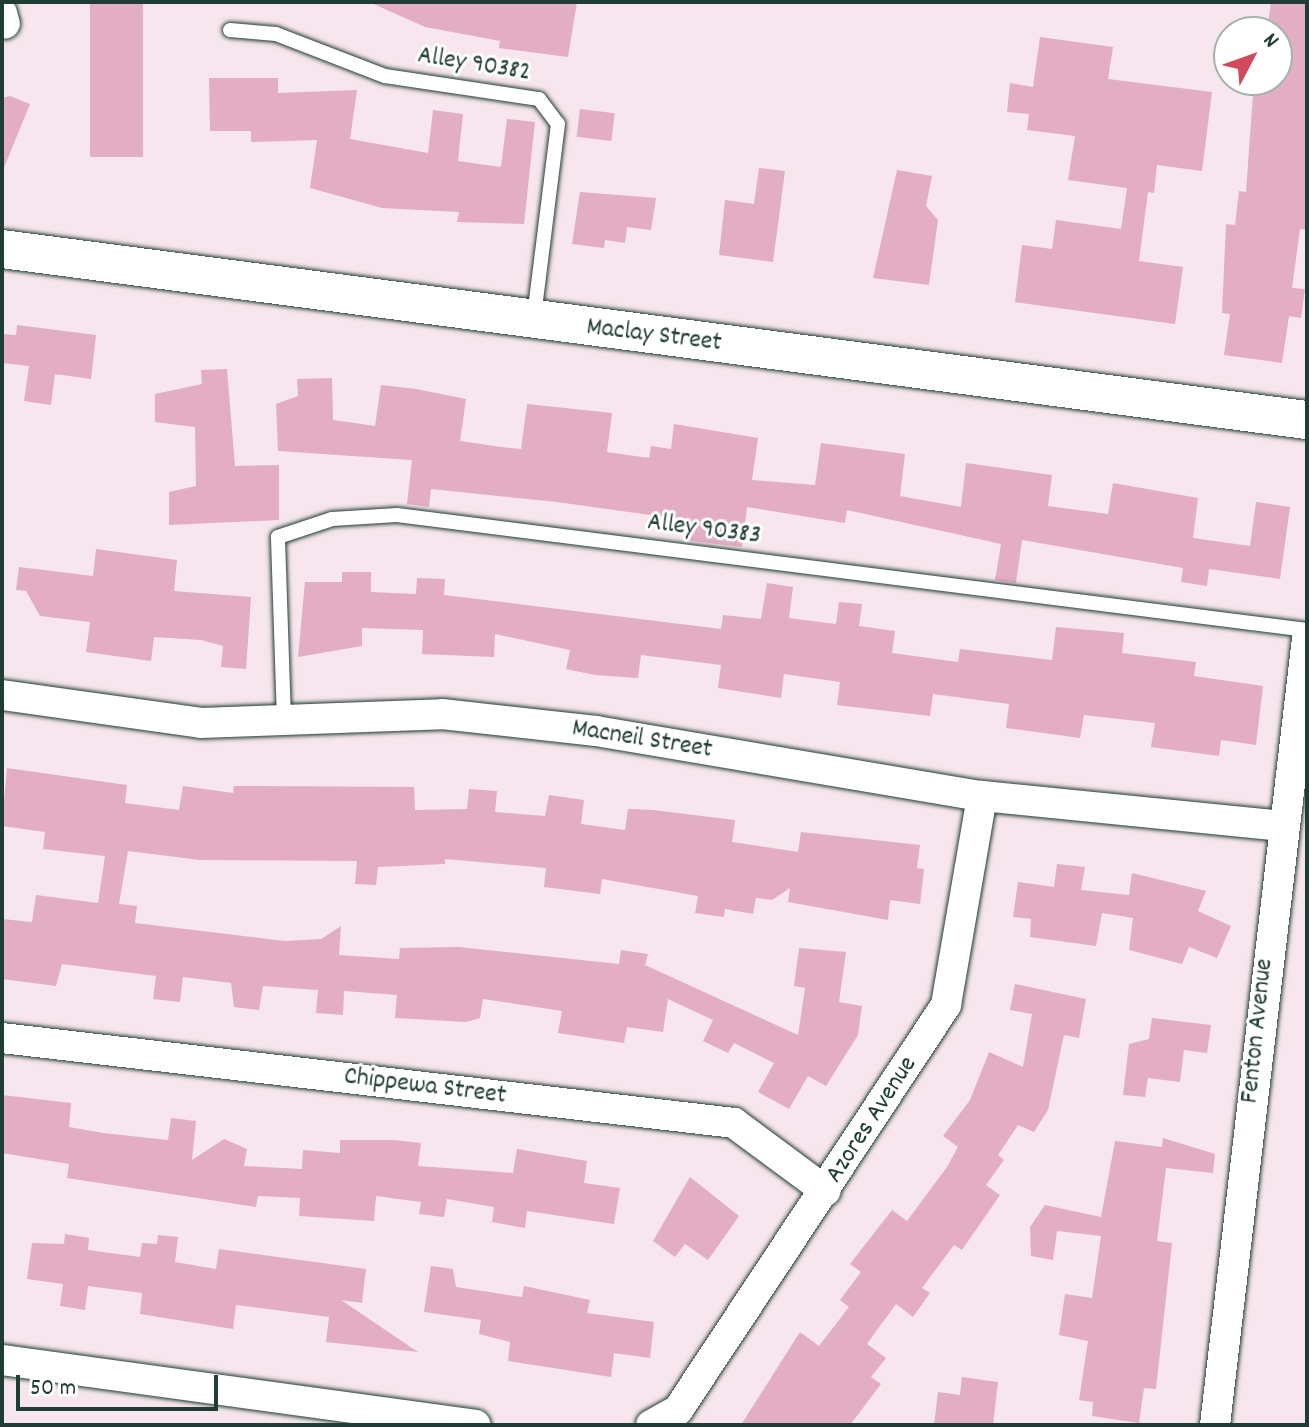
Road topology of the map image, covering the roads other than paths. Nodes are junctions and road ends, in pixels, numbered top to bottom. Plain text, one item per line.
1 (230, 30) dead end
2 (2, 249) edge
3 (533, 320) junction
4 (1307, 420) edge
5 (1307, 630) edge
6 (1307, 638) edge
7 (2, 695) edge
8 (284, 720) junction
9 (982, 796) junction
10 (1280, 826) junction
11 (2, 1038) edge
12 (826, 1191) junction
13 (2, 1360) edge
14 (476, 1425) edge
15 (651, 1425) edge
16 (1215, 1425) edge

1 - 3 lane, Alley 90382
2 - 3 street, Maclay Street
3 - 4 street, Maclay Street
5 - 8 lane, Alley 90383
6 - 10 street, Fenton Avenue
7 - 8 street, Macneil Street
8 - 9 street, Macneil Street
9 - 10 street, Macneil Street
9 - 12 street, Azores Avenue
10 - 16 street, Fenton Avenue
11 - 12 street, Chippewa Street
12 - 15 street, Azores Avenue
13 - 14 street

